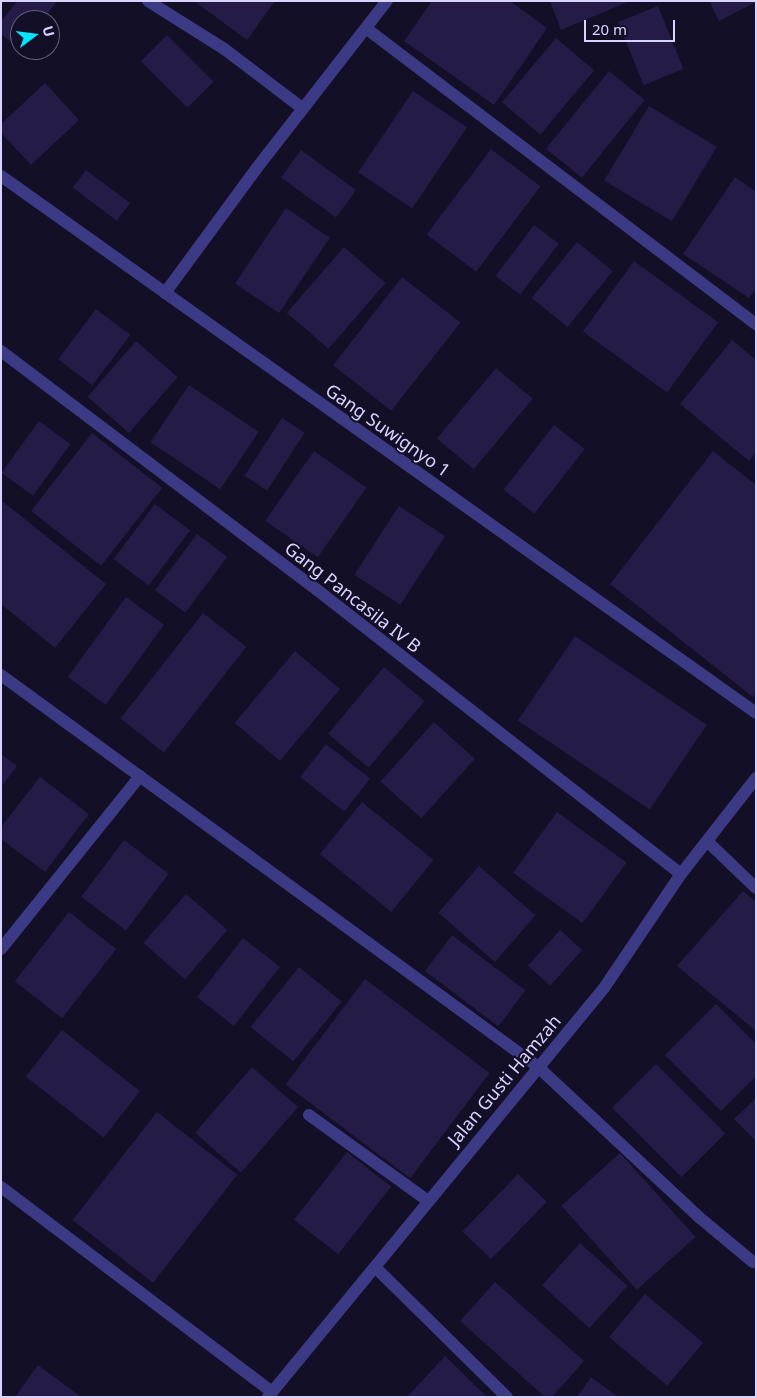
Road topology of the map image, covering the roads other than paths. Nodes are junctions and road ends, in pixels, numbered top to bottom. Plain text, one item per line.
1 (148, 1) edge
2 (387, 1) edge
3 (367, 29) junction
4 (302, 108) junction
5 (1, 176) edge
6 (165, 293) junction
7 (756, 324) edge
8 (1, 351) edge
9 (1, 675) edge
10 (756, 713) edge
11 (140, 776) junction
12 (756, 778) edge
13 (708, 842) junction
14 (681, 874) junction
15 (756, 888) edge
16 (1, 949) edge
17 (537, 1066) junction
18 (309, 1115) dead end
19 (1, 1187) edge
20 (427, 1200) junction
21 (754, 1262) dead end
22 (376, 1268) junction
23 (270, 1395) edge
24 (507, 1397) edge

1 - 4 street
2 - 3 street
3 - 4 street
3 - 7 street
4 - 6 street
5 - 6 street, Gang Suwignyo 1
6 - 10 street, Gang Suwignyo 1
8 - 14 street, Gang Pancasila IV B
9 - 11 street
11 - 16 street
11 - 17 street
12 - 13 street, Jalan Gusti Hamzah
13 - 14 street, Jalan Gusti Hamzah
13 - 15 street
14 - 17 street, Jalan Gusti Hamzah
17 - 20 street, Jalan Gusti Hamzah
17 - 21 street
18 - 20 street
19 - 23 street
20 - 22 street, Jalan Gusti Hamzah
22 - 23 street, Jalan Gusti Hamzah
22 - 24 street

